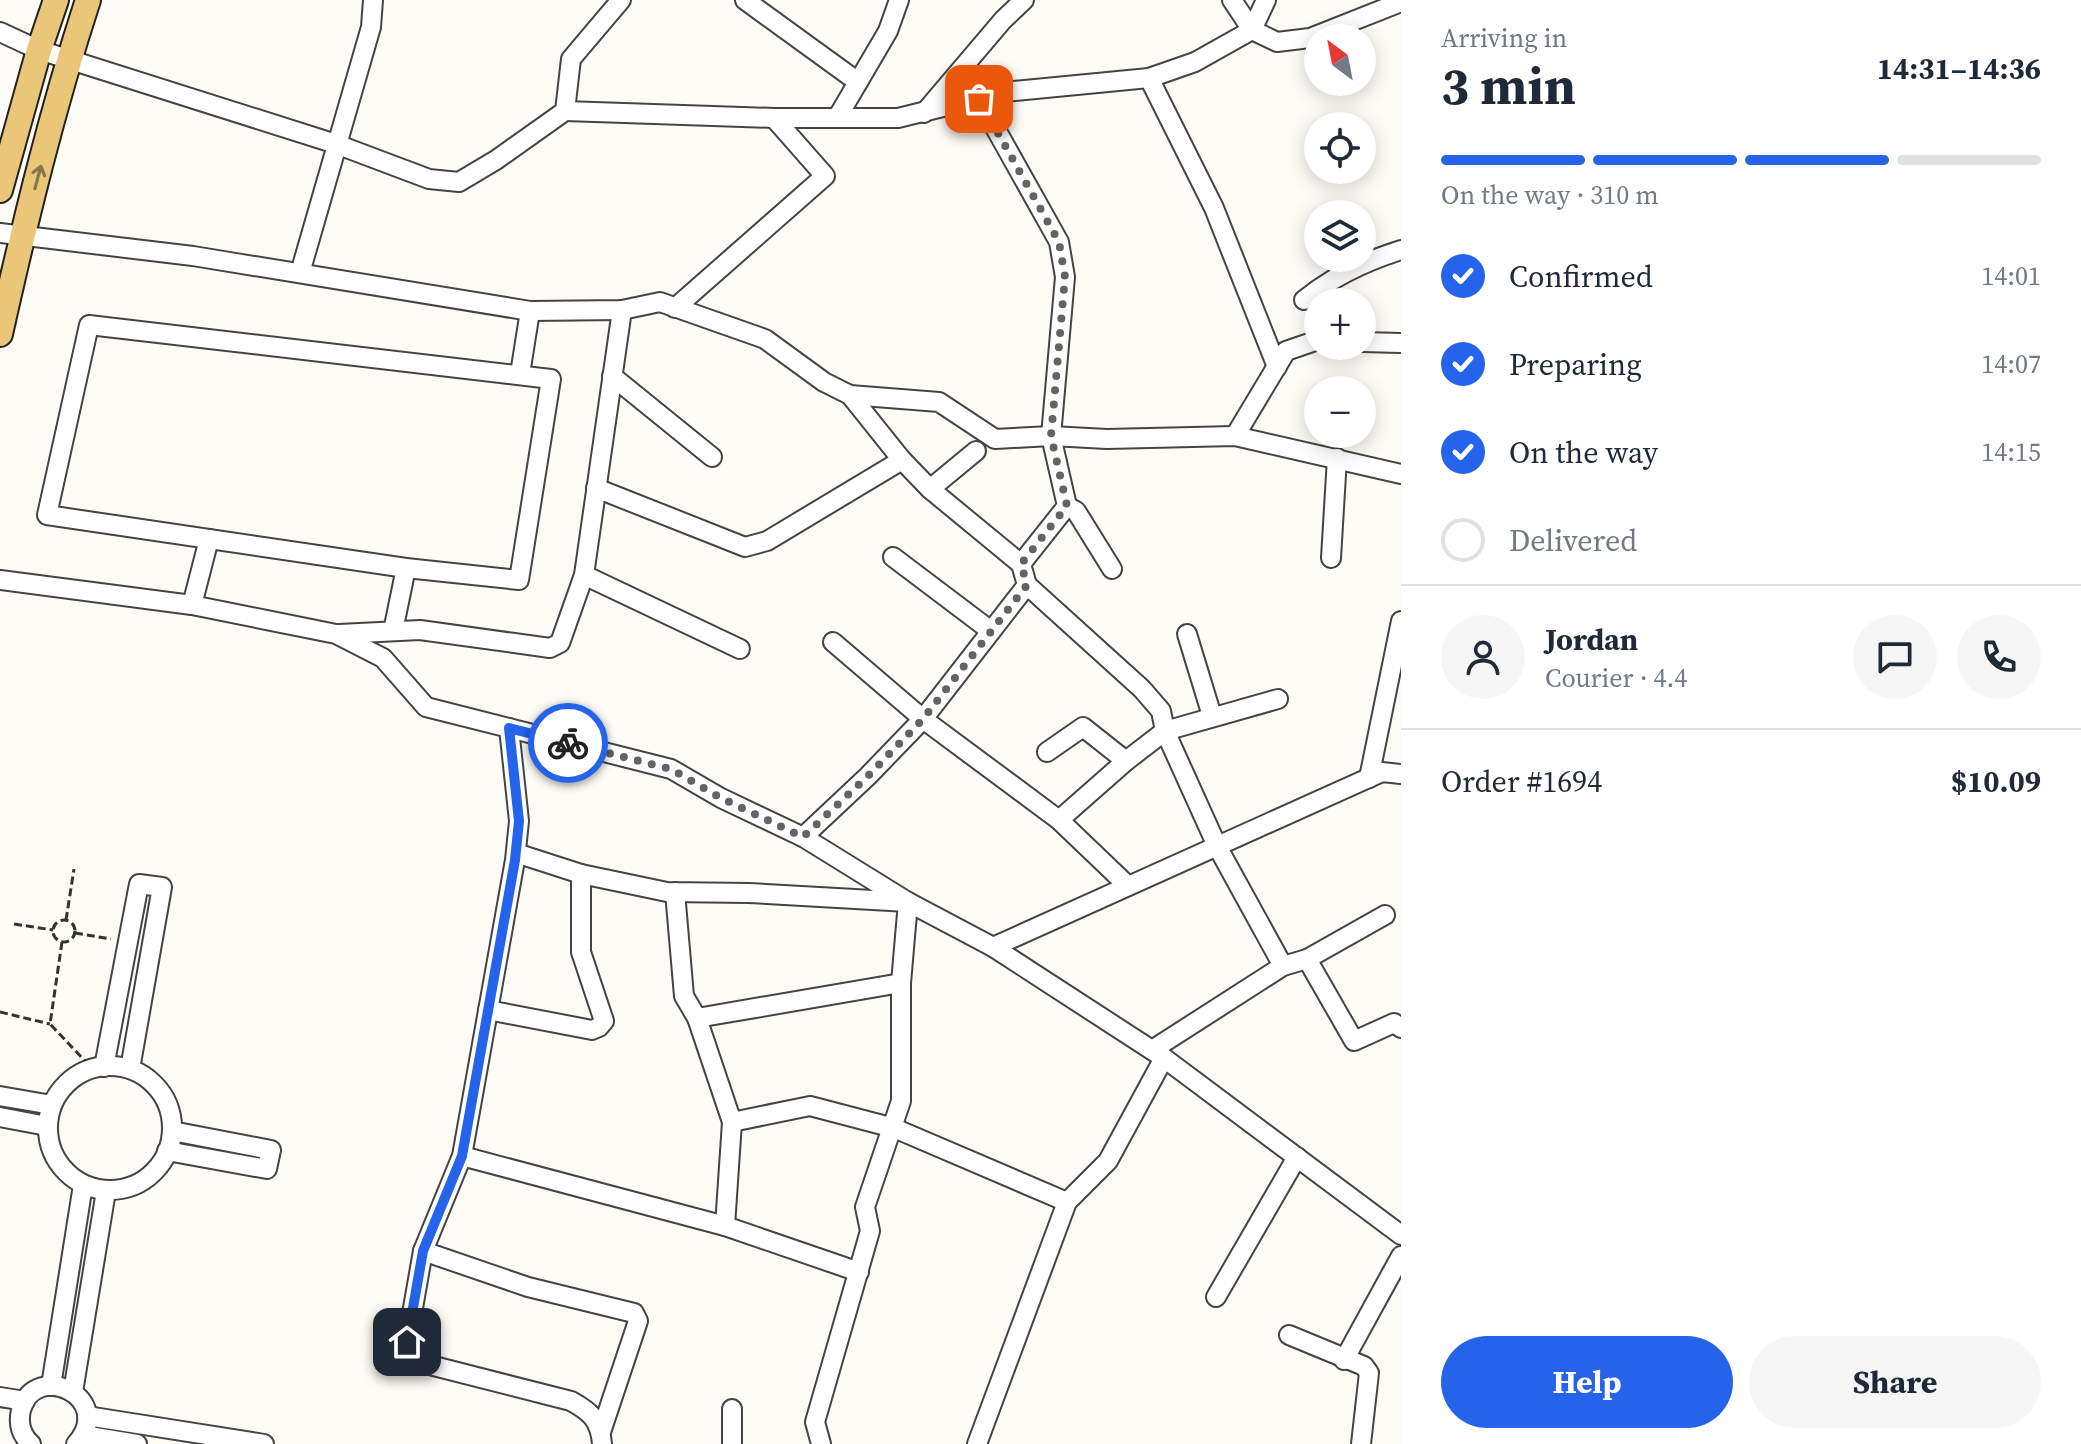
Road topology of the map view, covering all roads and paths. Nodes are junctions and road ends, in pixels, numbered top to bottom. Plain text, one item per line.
1 (56, 0) edge
2 (88, 0) edge
3 (373, 0) edge
4 (621, 0) edge
5 (745, 0) edge
6 (899, 0) edge
7 (1024, 0) edge
8 (1232, 0) edge
9 (1266, 0) edge
10 (1401, 2) edge
11 (1252, 30) junction
12 (0, 32) edge
13 (39, 50) junction
14 (69, 58) junction
15 (1149, 78) junction
16 (858, 82) junction
17 (979, 99) junction
18 (565, 111) junction
19 (924, 113) junction
20 (774, 118) junction
21 (837, 118) junction
22 (336, 144) junction
23 (0, 190) edge
24 (11, 234) edge
25 (1401, 250) edge
26 (300, 273) junction
27 (1319, 288) edge
28 (675, 308) junction
29 (622, 310) junction
30 (530, 311) junction
31 (0, 334) edge
32 (1376, 342) edge
33 (1401, 343) edge
34 (1304, 345) edge
35 (1277, 367) junction
36 (520, 374) junction
37 (612, 376) junction
38 (850, 395) junction
39 (1051, 436) junction
40 (1235, 436) junction
41 (976, 451) dead end
42 (712, 457) dead end
43 (1337, 458) junction
44 (902, 460) junction
45 (1401, 474) edge
46 (596, 488) junction
47 (930, 489) junction
48 (1067, 506) junction
49 (209, 539) junction
50 (893, 557) dead end
51 (1331, 558) dead end
52 (1021, 564) junction
53 (406, 568) junction
54 (1112, 569) dead end
55 (584, 575) junction
56 (0, 580) edge
57 (1027, 585) junction
58 (192, 605) junction
59 (1401, 621) edge
60 (393, 631) junction
61 (991, 631) junction
62 (336, 634) junction
63 (1187, 634) dead end
64 (833, 642) dead end
65 (740, 649) dead end
66 (1278, 699) dead end
67 (1212, 716) junction
68 (923, 719) junction
69 (509, 728) junction
70 (1165, 731) junction
71 (1047, 752) dead end
72 (1126, 761) junction
73 (1401, 774) edge
74 (1369, 778) junction
75 (1059, 820) junction
76 (803, 837) junction
77 (1217, 846) junction
78 (516, 853) junction
79 (74, 869) dead end
80 (581, 874) junction
81 (1128, 886) junction
82 (675, 892) junction
83 (908, 902) junction
84 (1385, 915) dead end
85 (66, 920) junction
86 (14, 924) dead end
87 (53, 930) junction
88 (75, 933) junction
89 (62, 942) junction
90 (128, 942) junction
91 (993, 947) junction
92 (1307, 959) junction
93 (1283, 966) junction
94 (901, 983) junction
95 (488, 1010) junction
96 (0, 1012) edge
97 (697, 1018) junction
98 (50, 1024) junction
99 (1401, 1028) edge
100 (1158, 1054) junction
101 (98, 1068) junction
102 (130, 1069) junction
103 (0, 1096) edge
104 (52, 1105) junction
105 (0, 1117) edge
106 (732, 1122) junction
107 (47, 1126) junction
108 (894, 1128) junction
109 (172, 1131) junction
110 (167, 1151) junction
111 (462, 1156) junction
112 (1297, 1157) junction
113 (83, 1185) junction
114 (106, 1191) junction
115 (1067, 1202) junction
116 (725, 1226) junction
117 (1401, 1235) edge
118 (423, 1251) junction
119 (1401, 1256) edge
120 (859, 1272) junction
121 (1216, 1297) dead end
122 (1289, 1335) dead end
123 (1344, 1360) junction
124 (51, 1386) junction
125 (73, 1392) junction
126 (0, 1397) edge
127 (25, 1401) junction
128 (732, 1409) dead end
129 (0, 1419) edge
130 (20, 1422) junction
131 (82, 1431) edge
132 (601, 1438) edge
133 (31, 1444) edge
134 (137, 1444) edge
135 (264, 1444) edge
136 (732, 1444) edge
137 (821, 1444) edge
138 (977, 1444) edge
139 (1361, 1444) edge

1 - 13 main road
2 - 14 main road
3 - 22 street
4 - 18 street
5 - 16 street
6 - 16 street
7 - 19 street
8 - 11 street
9 - 11 street
10 - 11 street
11 - 15 street
12 - 13 street
13 - 14 street
13 - 23 main road
14 - 22 street
24 -> 14 main road
15 - 17 street
15 - 35 street
16 - 21 street
17 - 19 street
17 - 39 street
18 - 20 street
18 - 22 street
19 - 21 street
20 - 21 street
20 - 28 street
22 - 26 street
24 - 26 street
24 - 31 main road
25 - 27 street
26 - 30 street
28 - 29 street
28 - 38 street
29 - 30 street
29 - 37 street
30 - 36 street
32 - 33 street
34 - 35 street
35 - 40 street
36 - 49 street
36 - 53 street
37 - 42 street
37 - 46 street
38 - 39 street
38 - 44 street
39 - 40 street
39 - 48 street
40 - 43 street
41 - 47 street
43 - 45 street
43 - 51 street
44 - 46 street
44 - 47 street
46 - 55 street
47 - 52 street
48 - 52 street
48 - 54 street
49 - 53 street
49 - 58 street
50 - 61 street
52 - 57 street
53 - 60 street
55 - 60 street
55 - 65 street
56 - 58 street
57 - 61 street
57 - 70 street
58 - 62 street
59 - 74 street
60 - 62 street
61 - 68 street
62 - 69 street
63 - 67 street
64 - 68 street
66 - 67 street
67 - 70 street
68 - 75 street
68 - 76 street
69 - 76 street
69 - 78 street
70 - 72 street
70 - 77 street
71 - 72 street
72 - 75 street
73 - 74 street
74 - 77 street
75 - 81 street
76 - 83 street
77 - 81 street
77 - 93 street
78 - 80 street
78 - 95 street
79 - 85 path
80 - 82 street
80 - 95 street
81 - 91 street
82 - 83 street
82 - 97 street
83 - 91 street
83 - 94 street
84 - 92 street
85 - 87 path
85 - 88 path
86 - 87 path
87 - 89 path
88 - 89 path
88 - 90 path
89 - 98 path
90 - 101 street
90 - 102 street
91 - 100 street
92 - 93 street
92 - 99 street
93 - 100 street
94 - 97 street
94 - 108 street
95 - 111 street
96 - 98 path
97 - 106 street
98 - 101 path
100 - 112 street
100 - 115 street
101 - 102 street
101 - 104 street
102 - 109 street
103 - 104 street
104 - 107 street
105 - 107 street
106 - 108 street
106 - 116 street
107 - 113 street
108 - 115 street
108 - 120 street
109 - 110 street
109 - 110 street
110 - 114 street
111 - 116 street
111 - 118 street
112 - 117 street
112 - 121 street
113 - 114 street
113 - 124 street
114 - 125 street
115 - 138 street
116 - 120 street
118 - 132 street
118 - 132 street
119 - 123 street
120 - 137 street
122 - 123 street
123 - 139 street
124 - 125 street
124 - 127 street
125 - 131 street
126 - 127 street
127 - 130 street
128 - 136 street
129 - 130 street
130 - 133 street
131 - 134 street
131 - 135 street

